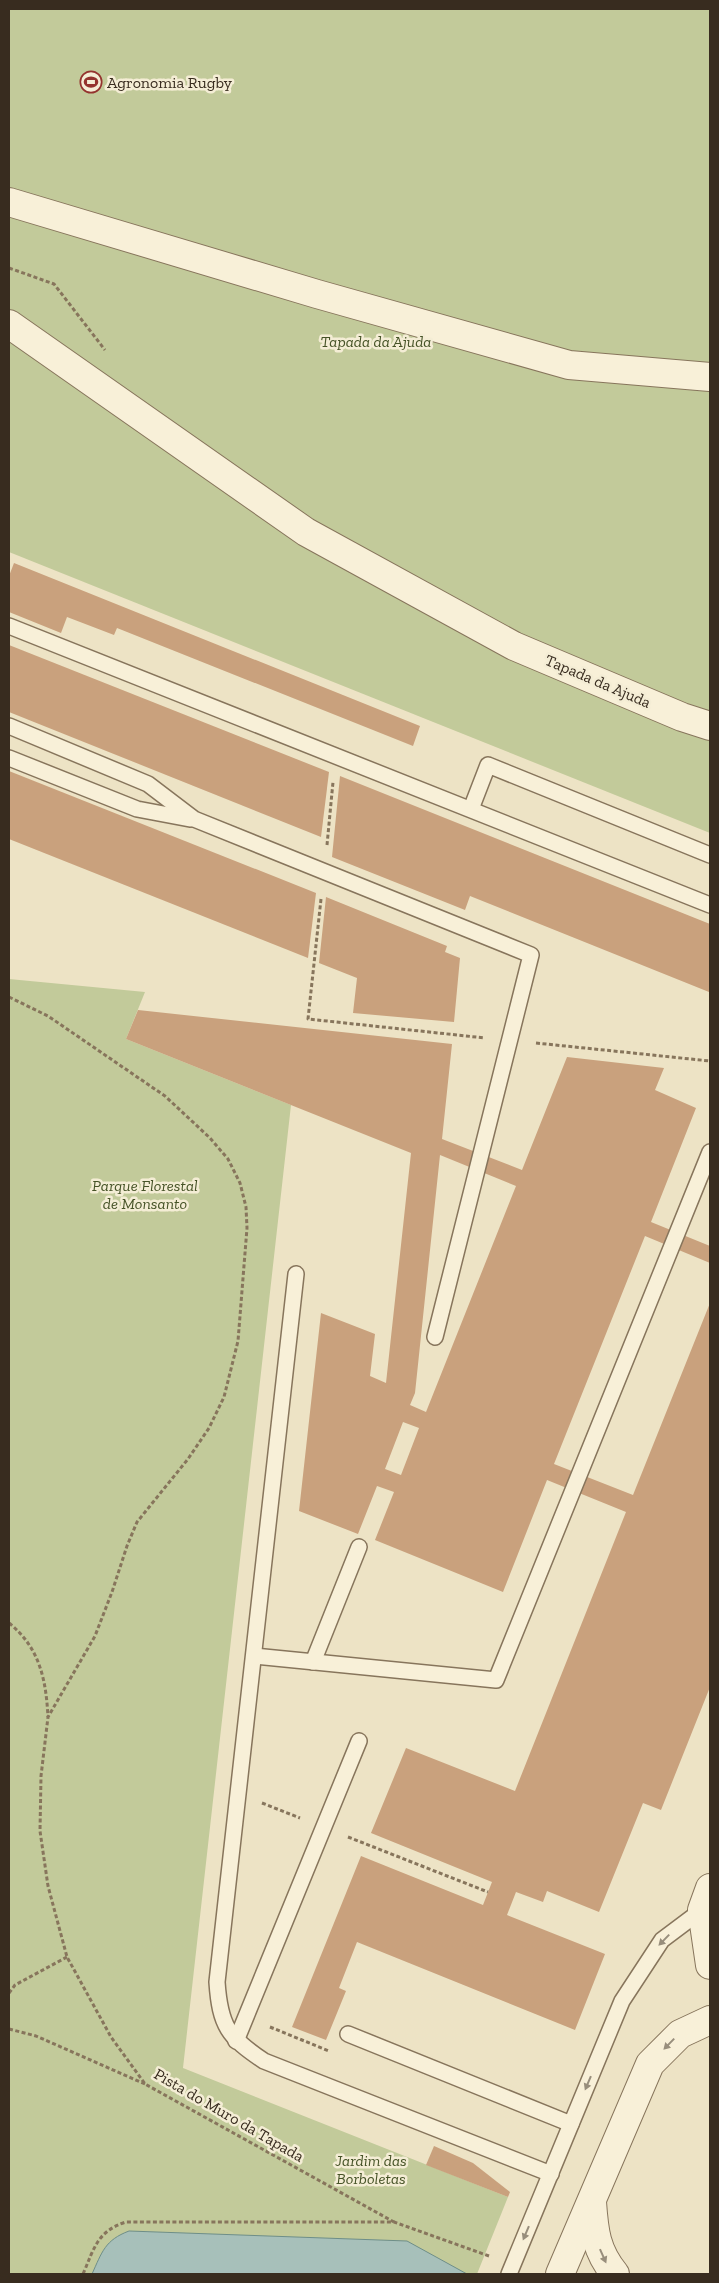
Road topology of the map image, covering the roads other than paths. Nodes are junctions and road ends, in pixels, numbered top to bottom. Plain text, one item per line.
1 (9, 202) edge
2 (9, 324) edge
3 (710, 377) edge
4 (9, 626) edge
5 (9, 726) edge
6 (710, 726) edge
7 (9, 758) edge
8 (470, 809) junction
9 (194, 819) junction
10 (710, 855) edge
11 (710, 904) edge
12 (710, 1152) edge
13 (296, 1274) dead end
14 (435, 1337) dead end
15 (359, 1547) dead end
16 (254, 1656) junction
17 (313, 1662) junction
18 (359, 1741) dead end
19 (706, 1899) edge
20 (710, 1965) edge
21 (710, 2020) edge
22 (348, 2034) dead end
23 (236, 2041) junction
24 (571, 2124) junction
25 (550, 2174) junction
26 (592, 2201) junction
27 (509, 2274) edge
28 (560, 2274) edge
29 (615, 2274) edge

1 - 3 street
2 - 6 street, Tapada da Ajuda
4 - 8 lane
5 - 9 lane
7 - 9 lane
8 - 10 lane
8 - 11 lane
9 - 14 lane
12 - 17 lane
13 - 16 lane
15 - 17 lane
16 - 17 lane
16 - 23 lane
18 - 23 lane
19 - 20 street
19 -> 24 lane
21 -> 26 street
22 - 24 lane
23 - 25 lane
24 - 25 lane
25 -> 27 lane
26 - 28 street
26 -> 29 street

